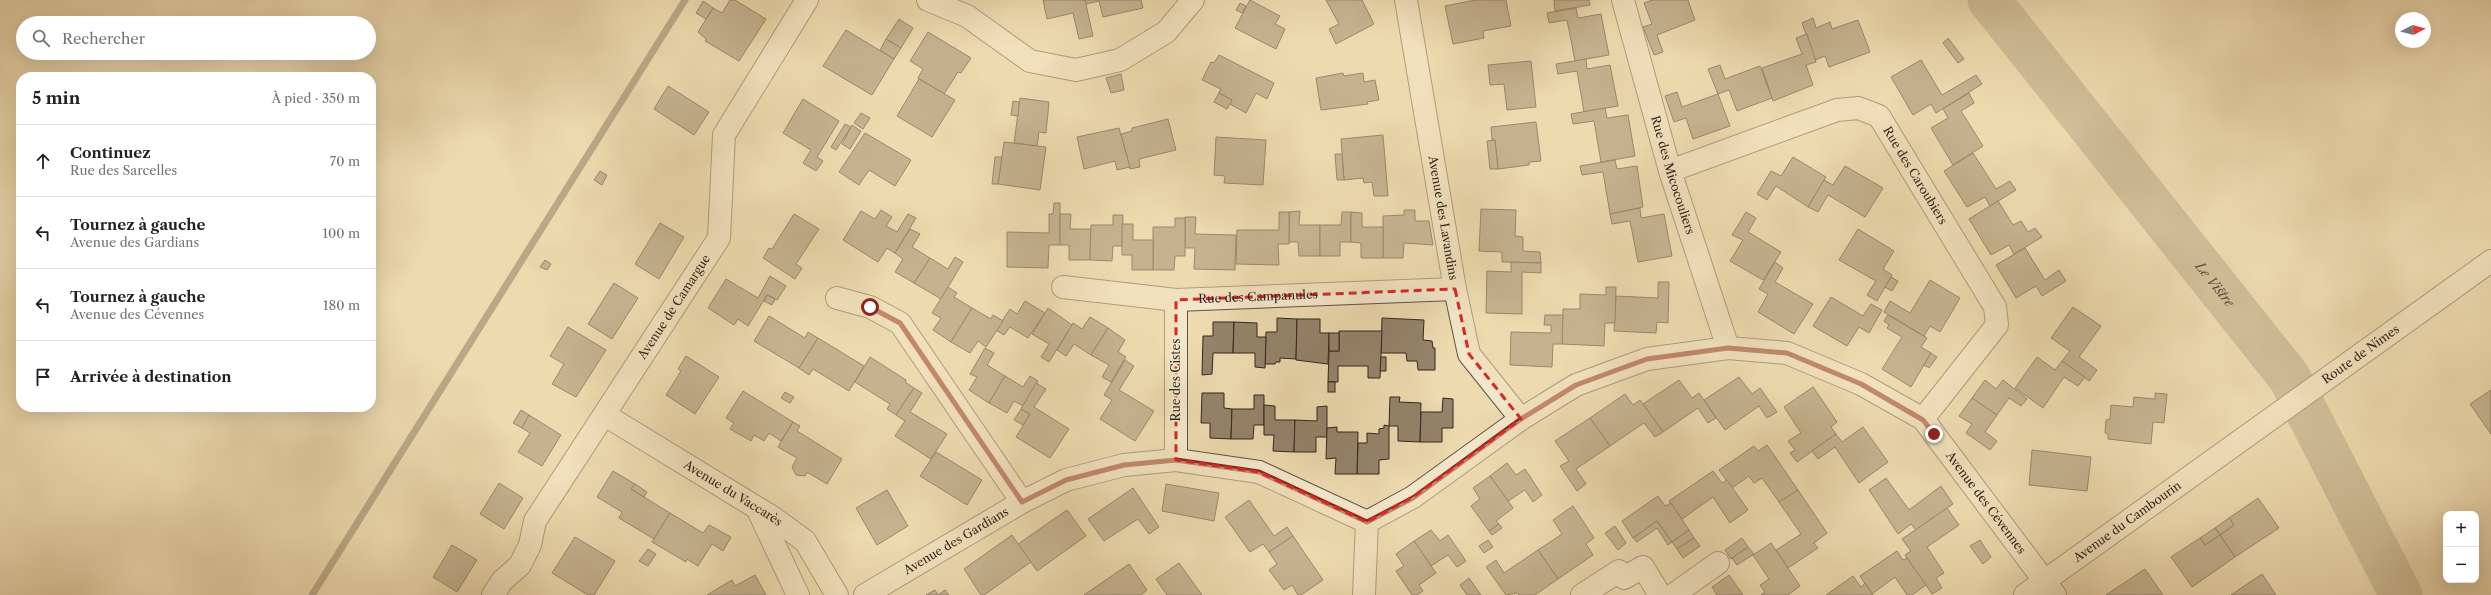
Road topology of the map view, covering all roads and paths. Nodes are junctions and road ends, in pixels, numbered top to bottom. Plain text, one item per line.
1 (808, 0) edge
2 (928, 0) edge
3 (1192, 0) edge
4 (1406, 0) edge
5 (1622, 0) edge
6 (1670, 171) junction
7 (2491, 261) edge
8 (1063, 287) dead end
9 (1455, 289) junction
10 (838, 298) dead end
11 (1176, 300) junction
12 (1728, 348) junction
13 (605, 415) junction
14 (1521, 419) junction
15 (1923, 420) junction
16 (2230, 448) joint
17 (1176, 460) junction
18 (1022, 502) junction
19 (757, 508) junction
20 (1367, 522) junction
21 (1718, 563) dead end
22 (2051, 588) edge
23 (493, 595) edge
24 (798, 595) edge
25 (838, 595) edge
26 (865, 595) edge
27 (1364, 595) edge
28 (1582, 595) edge
29 (1660, 595) edge
30 (1673, 595) edge
31 (2025, 595) edge

1 - 13 street, Avenue de Camargue
2 - 3 street
4 - 9 street, Avenue des Lavandins
5 - 6 street, Rue des Micocouliers
6 - 12 street, Rue des Micocouliers
6 - 15 street, Rue des Caroubiers
7 - 16 street, Route de Nîmes
8 - 11 street, Rue des Campanules
9 - 11 street, Rue des Campanules
9 - 14 street, Avenue des Lavandins
10 - 18 street
11 - 17 street, Rue des Cistes
12 - 14 street, Avenue des Cévennes
12 - 15 street, Avenue des Cévennes
13 - 19 street, Avenue du Vaccarès
13 - 23 street, Avenue de Camargue
14 - 20 street, Avenue des Cévennes
15 - 22 street, Avenue des Cévennes
16 - 22 street, Avenue du Cambourin
17 - 18 street, Avenue des Gardians
17 - 20 street, Avenue des Gardians
18 - 26 street, Avenue des Gardians
19 - 24 street
19 - 25 street, Avenue du Vaccarès
20 - 27 street
21 - 30 street
22 - 31 street, Avenue du Cambourin
28 - 29 street

